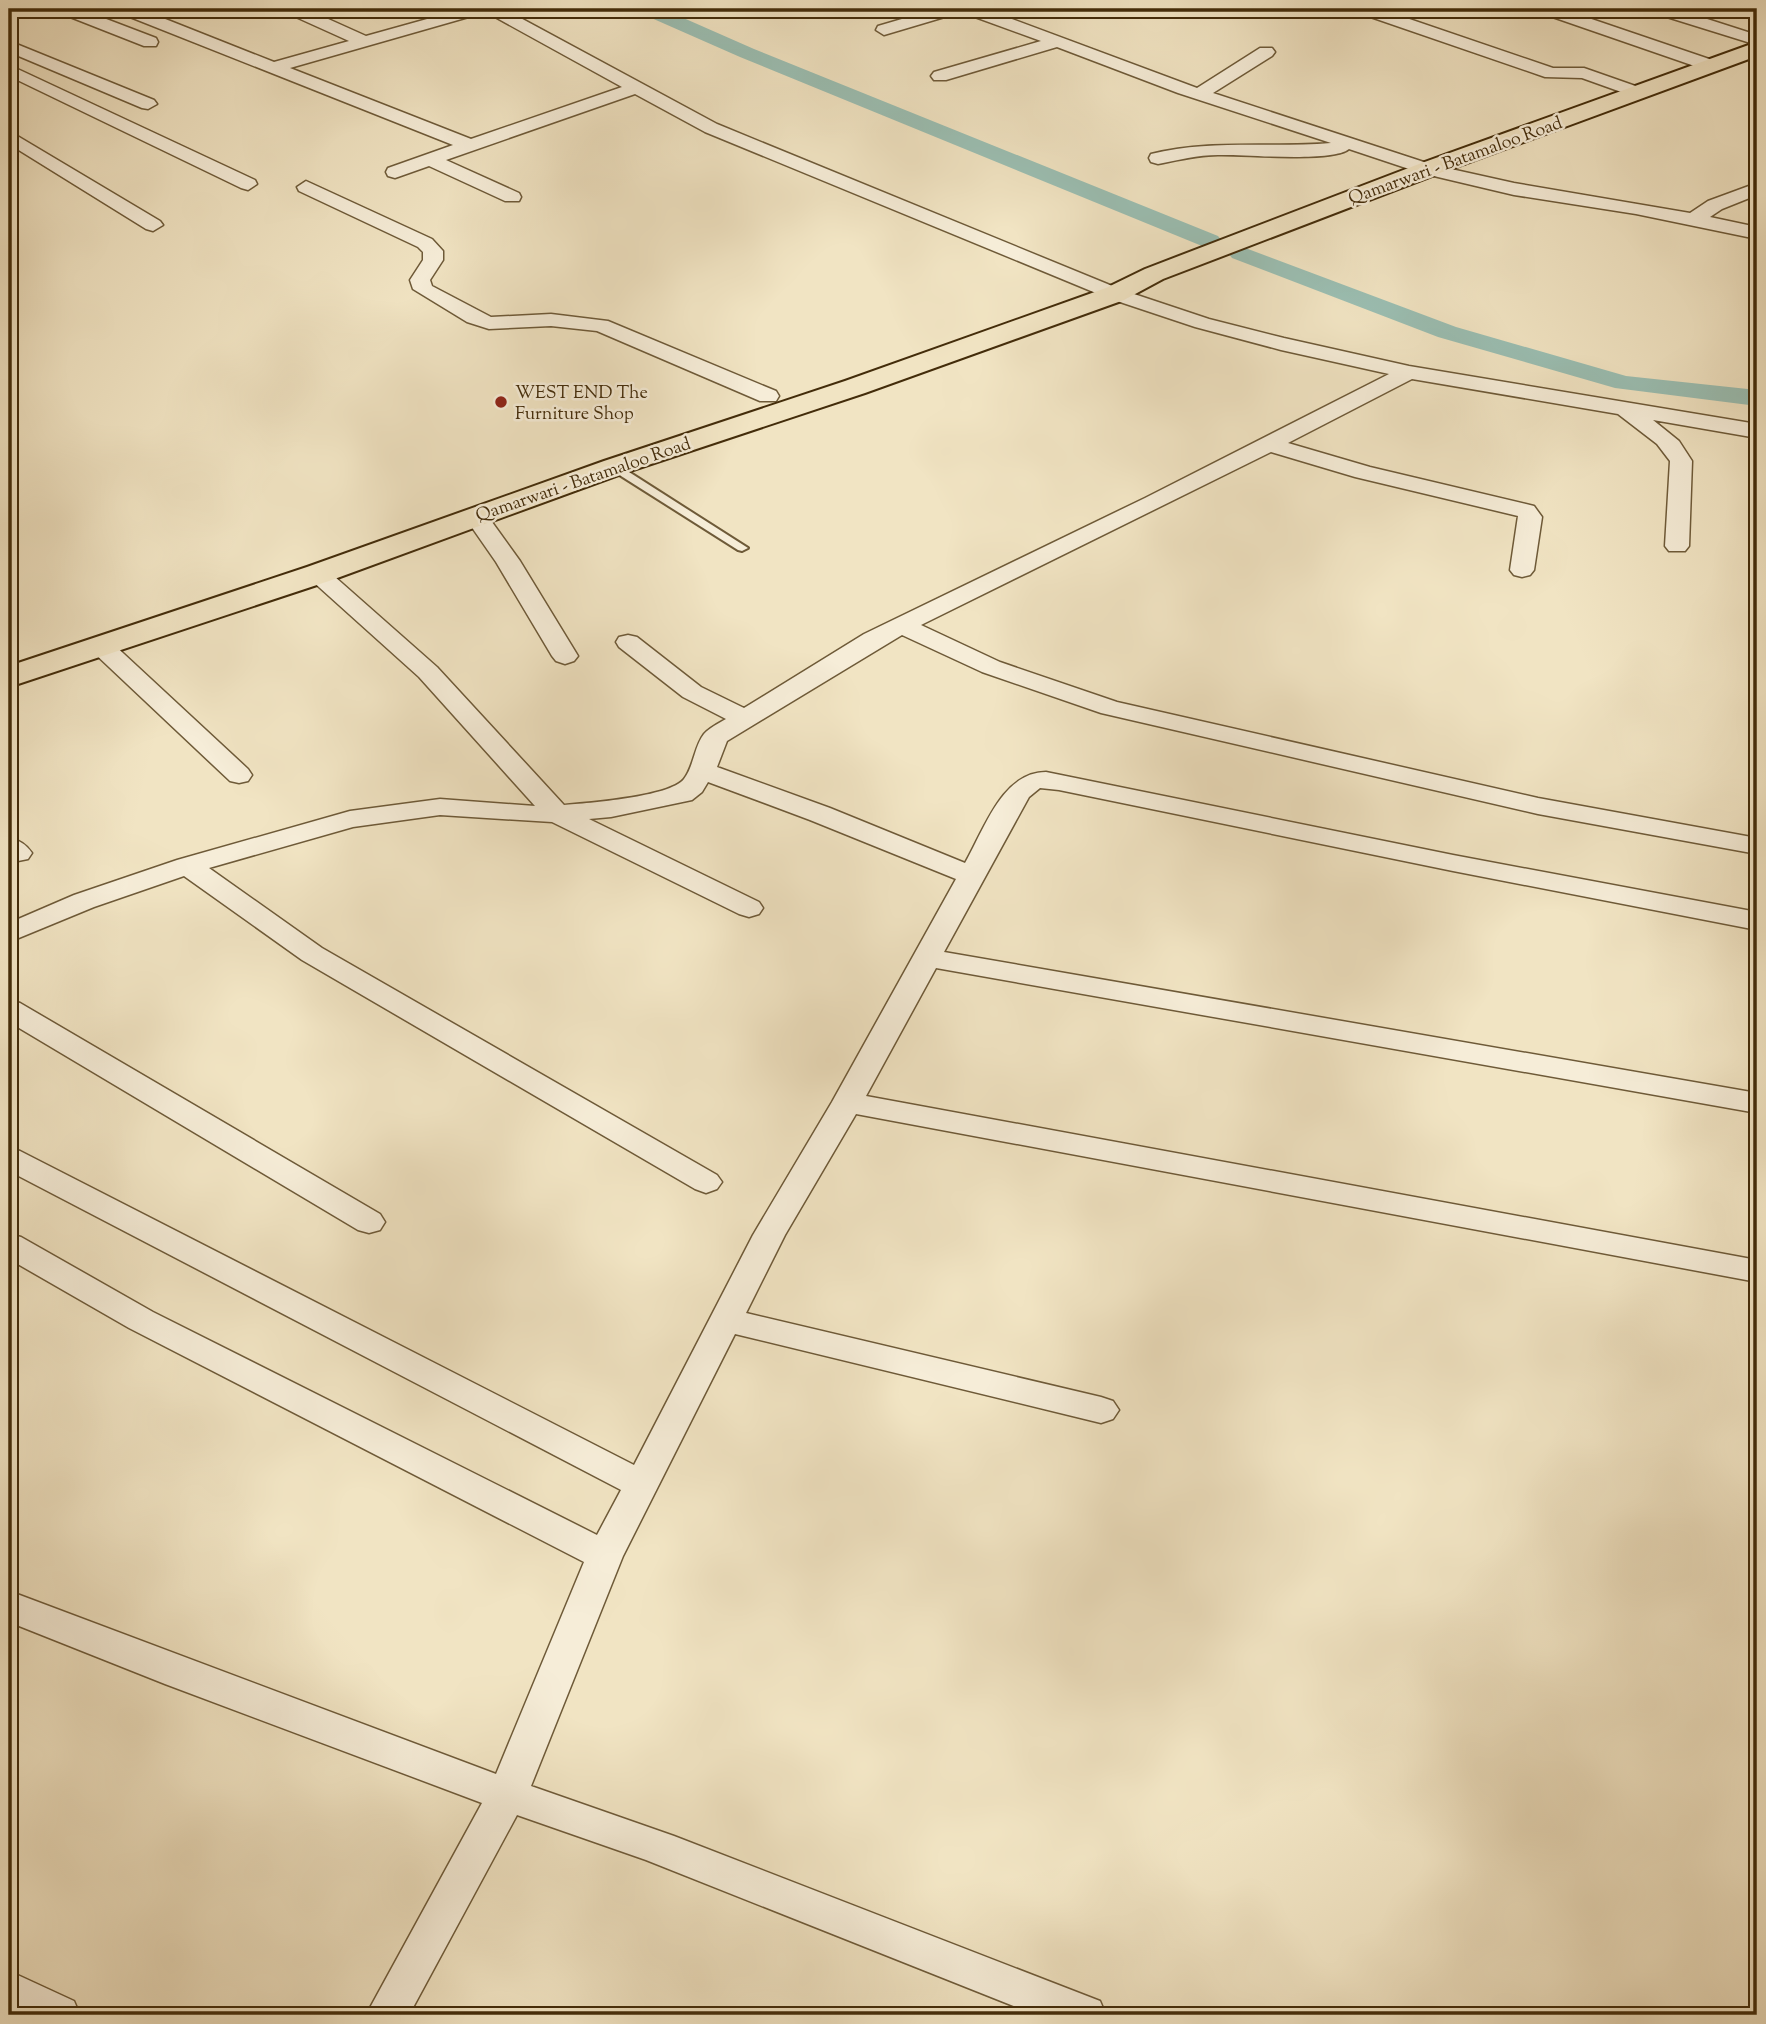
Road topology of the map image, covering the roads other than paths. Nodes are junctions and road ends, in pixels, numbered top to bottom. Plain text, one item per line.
1 (66, 9) edge
2 (127, 9) edge
3 (293, 9) edge
4 (480, 9) edge
5 (492, 9) edge
6 (952, 9) edge
7 (970, 9) edge
8 (1365, 9) edge
9 (1547, 9) edge
10 (1660, 9) edge
11 (884, 30) dead end
12 (1757, 40) edge
13 (363, 41) junction
14 (150, 42) dead end
15 (1057, 42) junction
16 (9, 46) edge
17 (1757, 49) edge
18 (1266, 52) dead end
19 (1712, 66) junction
20 (274, 67) junction
21 (9, 70) edge
22 (940, 76) dead end
23 (102, 84) junction
24 (638, 87) junction
25 (1638, 93) junction
26 (1199, 94) junction
27 (63, 96) junction
28 (148, 104) dead end
29 (9, 136) edge
30 (471, 146) junction
31 (1352, 146) junction
32 (1158, 158) dead end
33 (430, 160) junction
34 (1428, 169) junction
35 (395, 172) dead end
36 (248, 184) dead end
37 (306, 187) dead end
38 (1757, 189) edge
39 (512, 197) dead end
40 (1695, 219) junction
41 (153, 225) dead end
42 (1757, 233) edge
43 (1104, 290) junction
44 (1409, 372) junction
45 (768, 396) junction
46 (1620, 408) junction
47 (1757, 431) edge
48 (1269, 444) junction
49 (614, 467) junction
50 (476, 516) junction
51 (1677, 546) dead end
52 (743, 548) dead end
53 (1522, 570) dead end
54 (318, 574) junction
55 (901, 625) junction
56 (628, 642) dead end
57 (100, 646) junction
58 (9, 656) edge
59 (565, 656) dead end
60 (9, 677) edge
61 (744, 718) junction
62 (702, 771) junction
63 (239, 775) dead end
64 (557, 814) junction
65 (1757, 846) edge
66 (187, 866) junction
67 (972, 876) junction
68 (749, 908) dead end
69 (1757, 921) edge
70 (9, 933) edge
71 (927, 958) junction
72 (9, 1009) edge
73 (847, 1102) junction
74 (1757, 1103) edge
75 (9, 1158) edge
76 (706, 1182) dead end
77 (369, 1222) dead end
78 (9, 1245) edge
79 (1757, 1271) edge
80 (725, 1321) junction
81 (1101, 1410) dead end
82 (642, 1485) junction
83 (605, 1556) junction
84 (9, 1606) edge
85 (507, 1795) junction
86 (9, 1990) edge
87 (59, 2015) edge
88 (387, 2015) edge
89 (1085, 2015) edge

1 - 14 street
2 - 20 street
3 - 13 street
4 - 13 street
5 - 24 street
6 - 11 street
7 - 15 street
8 - 25 street
9 - 19 street
10 - 12 street
13 - 20 street
15 - 22 street
15 - 26 street
16 - 23 street
17 - 19 main road, Qamarwari - Batamaloo Road
18 - 26 street
19 - 25 main road, Qamarwari - Batamaloo Road
20 - 30 street
21 - 27 street
23 - 27 street
23 - 28 street
24 - 30 street
24 - 43 street
25 - 34 main road, Qamarwari - Batamaloo Road
26 - 31 street
27 - 36 street
29 - 41 street
30 - 33 street
31 - 32 street
31 - 34 street
33 - 35 street
33 - 39 street
34 - 40 street
34 - 43 main road, Qamarwari - Batamaloo Road
37 - 45 street
38 - 40 street
40 - 42 street
43 - 44 street
43 - 45 main road, Qamarwari - Batamaloo Road
43 - 49 main road, Qamarwari - Batamaloo Road
44 - 46 street
44 - 48 street
45 - 58 main road, Qamarwari - Batamaloo Road
46 - 47 street
46 - 51 street
48 - 53 street
48 - 55 street
49 - 50 main road, Qamarwari - Batamaloo Road
49 - 52 lane
50 - 54 main road, Qamarwari - Batamaloo Road
50 - 59 street
54 - 57 main road, Qamarwari - Batamaloo Road
54 - 64 street
55 - 61 street
55 - 65 street
56 - 61 street
57 - 60 main road, Qamarwari - Batamaloo Road
57 - 63 street
61 - 62 street
62 - 64 street
62 - 67 street
64 - 66 street
64 - 68 street
66 - 70 street
66 - 76 street
67 - 69 street
67 - 71 street
71 - 73 street
71 - 74 street
72 - 77 street
73 - 79 street
73 - 80 street
75 - 82 street
78 - 83 street
80 - 81 street
80 - 82 street
82 - 83 street
83 - 85 street
84 - 85 street
85 - 88 street
85 - 89 street
86 - 87 street

